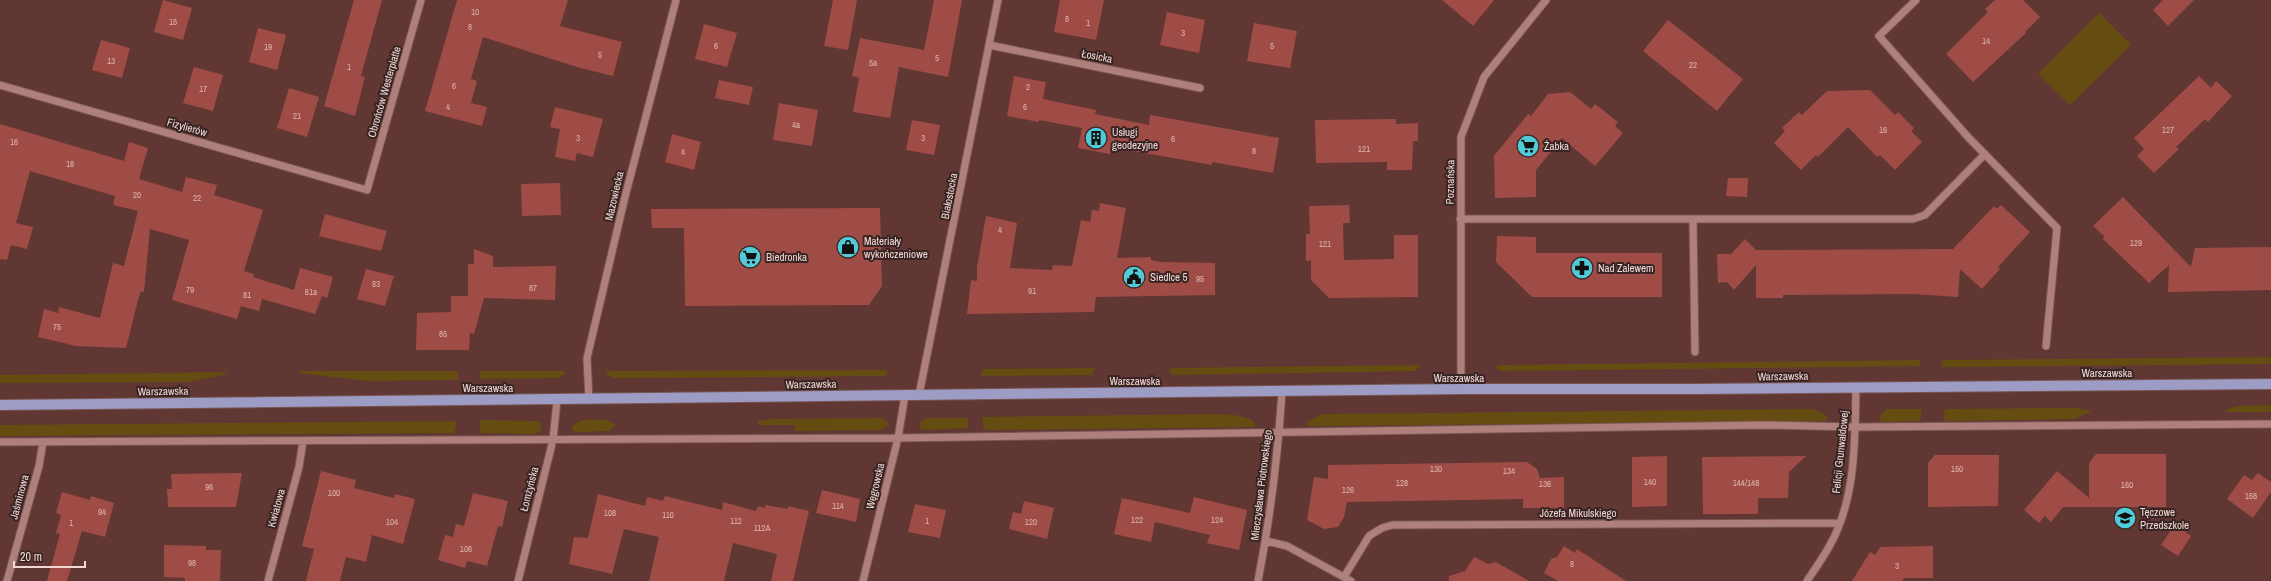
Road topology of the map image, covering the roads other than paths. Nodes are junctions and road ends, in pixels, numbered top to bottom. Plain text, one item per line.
1 (421, 0) edge
2 (676, 0) edge
3 (998, 0) edge
4 (1546, 0) edge
5 (1916, 0) edge
6 (989, 45) junction
7 (0, 85) edge
8 (1200, 88) dead end
9 (1986, 154) junction
10 (367, 190) joint
11 (1460, 219) junction
12 (1693, 219) junction
13 (2046, 346) dead end
14 (1696, 352) dead end
15 (2271, 384) edge
16 (1856, 387) junction
17 (1462, 389) junction
18 (1282, 392) junction
19 (905, 395) junction
20 (919, 395) junction
21 (557, 400) junction
22 (589, 400) junction
23 (0, 405) edge
24 (2271, 424) edge
25 (1855, 427) junction
26 (1279, 433) junction
27 (898, 438) junction
28 (552, 440) junction
29 (303, 441) junction
30 (0, 442) edge
31 (43, 442) junction
32 (1839, 523) junction
33 (1266, 541) junction
34 (1347, 579) edge
35 (7, 581) edge
36 (268, 581) edge
37 (518, 581) edge
38 (863, 581) edge
39 (1258, 581) edge
40 (1807, 581) edge

1 - 10 street, Obrońców Westerplatte
2 - 22 street, Mazowiecka
3 - 6 street, Białostocka
4 - 11 street, Poznańska
5 - 9 street
6 - 8 street, Łosicka
6 - 20 street, Białostocka
7 - 10 street, Fizylierów
9 - 12 street
9 - 13 street
11 - 12 street
11 - 17 street, Poznańska
12 - 14 street
15 - 16 main road, Warszawska
16 - 17 main road, Warszawska
16 - 25 street, Felicji Grunwaldowej
17 - 18 main road, Warszawska
18 - 20 main road, Warszawska
18 - 26 street, Mieczysława Piotrowskiego
19 - 20 main road, Warszawska
19 - 22 main road, Warszawska
19 - 27 street, Węgrowska
21 - 22 main road, Warszawska
21 - 23 main road, Warszawska
21 - 28 street, Łomżyńska
24 - 25 street
25 - 26 street
25 - 32 street, Felicji Grunwaldowej
26 - 27 street
26 - 33 street, Mieczysława Piotrowskiego
27 - 28 street
27 - 38 street, Węgrowska
28 - 29 street
28 - 37 street, Łomżyńska
29 - 31 street
29 - 36 street, Kwiatowa
30 - 31 street
31 - 35 street, Jaśminowa
32 - 34 street, Józefa Mikulskiego
32 - 40 street, Felicji Grunwaldowej
33 - 34 street
33 - 39 street, Mieczysława Piotrowskiego

